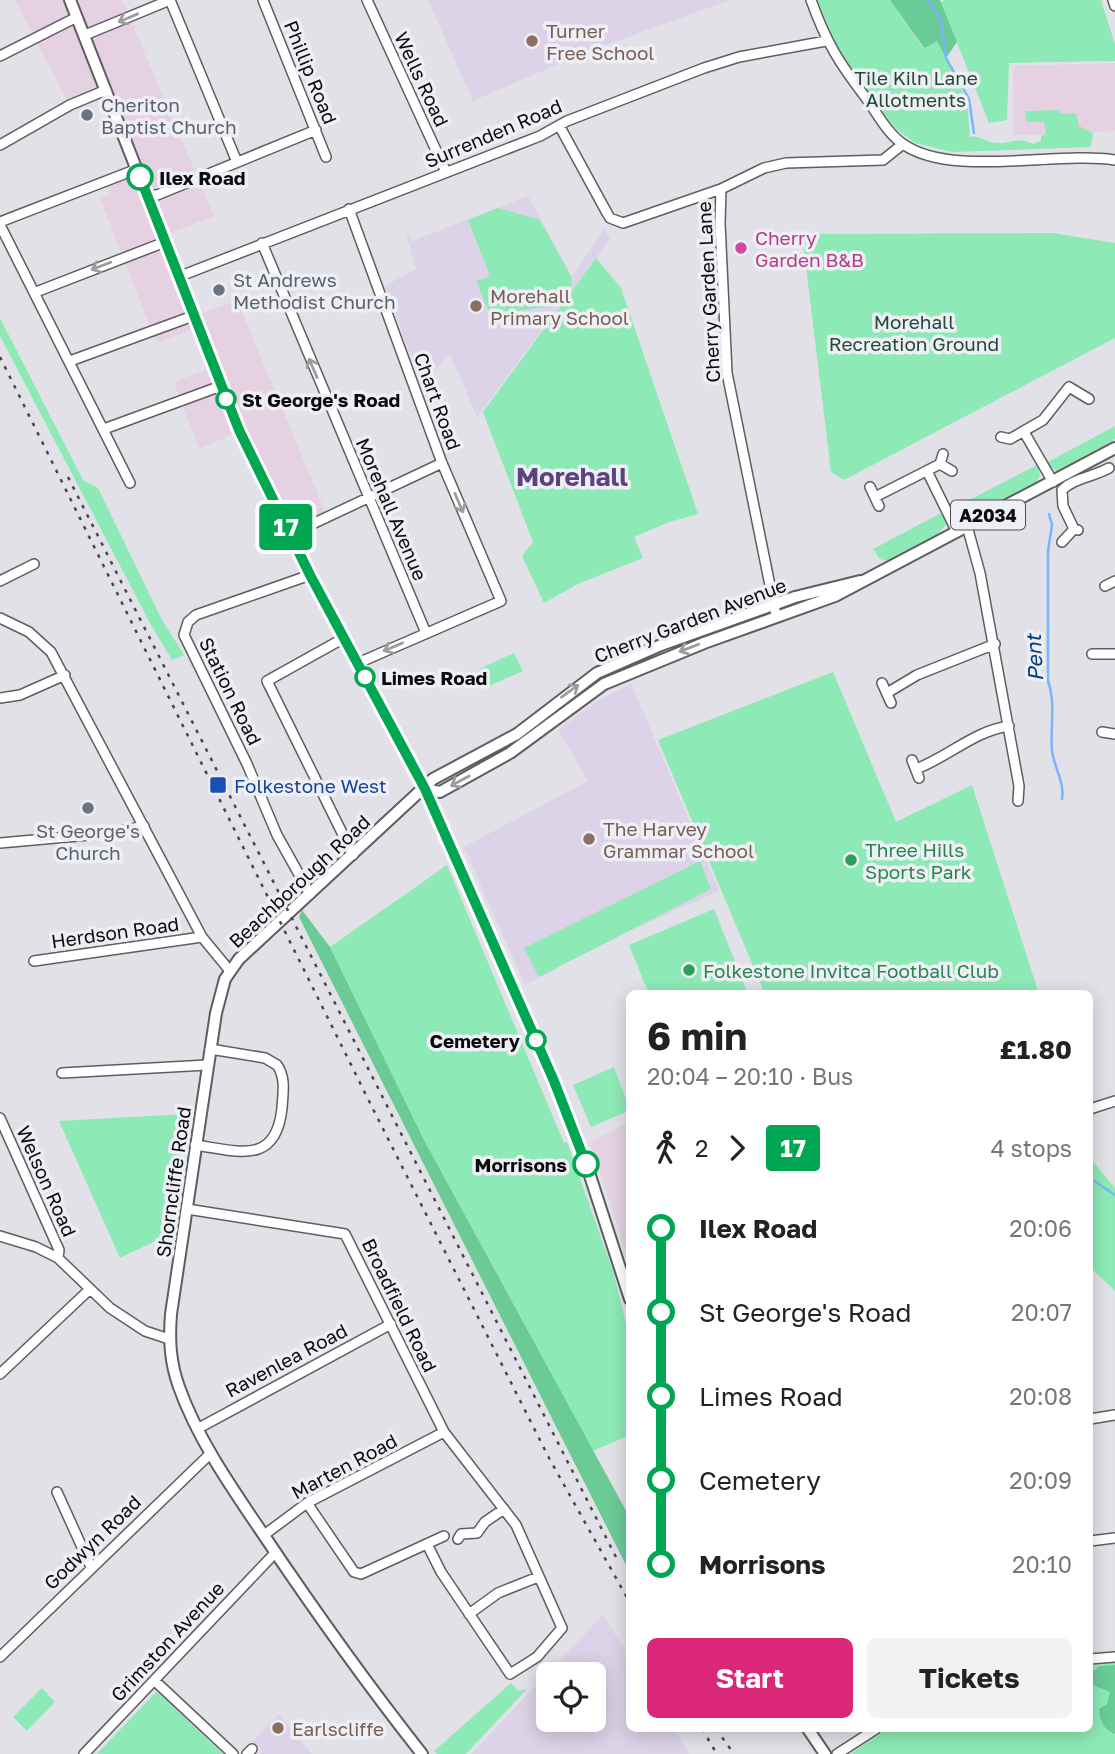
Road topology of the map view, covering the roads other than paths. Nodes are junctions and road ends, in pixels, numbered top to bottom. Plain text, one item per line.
1 (70, 0) edge
2 (170, 0) edge
3 (263, 0) edge
4 (367, 0) edge
5 (811, 0) edge
6 (1113, 0) edge
7 (1115, 6) edge
8 (77, 16) junction
9 (85, 35) junction
10 (826, 41) junction
11 (0, 56) edge
12 (106, 90) junction
13 (559, 127) junction
14 (316, 130) junction
15 (904, 144) junction
16 (0, 145) edge
17 (326, 157) dead end
18 (1115, 160) edge
19 (237, 162) junction
20 (137, 169) junction
21 (446, 172) junction
22 (721, 189) junction
23 (147, 195) junction
24 (349, 209) junction
25 (0, 223) edge
26 (165, 242) junction
27 (262, 243) junction
28 (177, 276) junction
29 (36, 292) junction
30 (193, 316) junction
31 (70, 361) junction
32 (220, 386) junction
33 (1088, 399) dead end
34 (104, 429) junction
35 (1024, 432) junction
36 (1001, 437) dead end
37 (1115, 448) edge
38 (943, 454) dead end
39 (1092, 460) junction
40 (442, 463) junction
41 (940, 464) junction
42 (1109, 468) dead end
43 (927, 471) junction
44 (953, 471) dead end
45 (1099, 473) junction
46 (1053, 482) junction
47 (130, 483) dead end
48 (870, 487) dead end
49 (368, 497) junction
50 (962, 529) junction
51 (289, 534) junction
52 (1062, 542) dead end
53 (34, 564) dead end
54 (310, 575) junction
55 (0, 581) edge
56 (860, 581) junction
57 (1115, 581) edge
58 (1105, 586) dead end
59 (770, 588) junction
60 (790, 598) junction
61 (775, 610) junction
62 (758, 611) junction
63 (0, 618) edge
64 (426, 634) junction
65 (344, 638) junction
66 (995, 644) junction
67 (1092, 654) dead end
68 (1115, 654) edge
69 (358, 663) junction
70 (65, 675) junction
71 (882, 683) dead end
72 (887, 694) junction
73 (0, 698) edge
74 (891, 703) dead end
75 (1009, 726) junction
76 (1102, 732) dead end
77 (1115, 734) edge
78 (916, 769) dead end
79 (425, 789) junction
80 (1018, 801) dead end
81 (144, 826) junction
82 (0, 843) edge
83 (353, 855) junction
84 (310, 894) junction
85 (202, 937) junction
86 (34, 961) dead end
87 (230, 971) junction
88 (210, 1049) junction
89 (207, 1065) junction
90 (62, 1073) dead end
91 (1115, 1101) edge
92 (1093, 1108) edge
93 (0, 1118) edge
94 (195, 1145) junction
95 (187, 1209) junction
96 (0, 1236) edge
97 (58, 1258) junction
98 (626, 1287) edge
99 (89, 1290) junction
100 (391, 1324) junction
101 (169, 1339) junction
102 (0, 1374) edge
103 (1115, 1415) edge
104 (1093, 1419) edge
105 (197, 1429) junction
106 (444, 1432) junction
107 (211, 1453) junction
108 (57, 1492) dead end
109 (307, 1503) junction
110 (504, 1509) junction
111 (264, 1535) junction
112 (444, 1536) dead end
113 (1115, 1538) edge
114 (458, 1539) dead end
115 (1093, 1541) edge
116 (427, 1544) junction
117 (275, 1553) junction
118 (91, 1567) junction
119 (538, 1577) junction
120 (469, 1614) junction
121 (0, 1657) edge
122 (1115, 1657) edge
123 (1093, 1659) edge
124 (155, 1681) junction
125 (810, 1732) edge
126 (871, 1732) edge
127 (85, 1754) edge
128 (233, 1754) edge
129 (422, 1754) edge
130 (825, 1754) edge
131 (837, 1754) edge

1 - 8 main road
2 -> 9 street
2 - 19 street
3 - 14 street, Phillip Road
4 - 21 street, Wells Road
5 - 10 street
6 - 7 street
8 - 9 main road
8 - 11 street
9 - 12 main road
10 - 13 street, Surrenden Road
10 - 15 street
12 - 16 street
12 - 20 main road
13 - 21 street, Surrenden Road
13 - 22 street
14 - 17 street, Phillip Road
14 - 19 street
15 - 18 street
15 - 22 street, Cherry Garden Lane
19 - 23 street
20 - 23 main road
20 - 25 street
21 - 24 street, Surrenden Road
22 - 59 street, Cherry Garden Lane
23 - 26 main road
24 - 27 street, Surrenden Road
24 - 40 street, Chart Road
25 - 29 street
26 - 28 main road
26 -> 29 street
27 - 28 street, Surrenden Road
49 -> 27 street, Morehall Avenue
28 - 30 main road
29 - 31 street
30 - 31 street
30 - 32 main road
31 - 34 street
32 - 34 street
32 - 51 main road
33 - 35 street
34 - 47 street
35 - 36 street
35 - 46 street
37 - 39 main road, Cherry Garden Avenue / A2034
38 - 41 street
39 - 45 street
39 - 46 main road, Cherry Garden Avenue / A2034
40 - 49 street
40 -> 64 street, Chart Road
41 - 43 street
41 - 44 street
42 - 45 street
43 - 48 street
43 - 50 street
45 - 52 street
46 - 50 main road, Cherry Garden Avenue / A2034
49 - 51 street
49 - 64 street, Morehall Avenue
50 - 56 main road, Cherry Garden Avenue / A2034
50 - 66 street
51 - 54 main road
53 - 55 street
54 - 65 main road
54 - 84 street, Station Road
56 - 60 main road, Cherry Garden Avenue / A2034
56 - 61 main road, Cherry Garden Avenue / A2034
57 - 58 street
59 - 60 street
59 - 61 street, Cherry Garden Lane
59 - 62 street
60 - 61 main road, Cherry Garden Avenue / A2034
61 - 62 main road, Cherry Garden Avenue / A2034
61 -> 79 main road, Cherry Garden Avenue / A2034
79 -> 62 main road, Cherry Garden Avenue / A2034
63 - 70 street
64 -> 69 street
65 - 69 main road
65 - 83 street
66 - 72 street
66 - 75 street
67 - 68 street
69 - 79 main road
70 - 73 street
70 - 81 street
71 - 72 street
72 - 74 street
75 - 78 street
75 - 80 street
76 - 77 street
79 - 83 main road, Beachborough Road
79 - 98 main road
81 - 82 street
81 - 85 street
83 - 84 main road, Beachborough Road
84 - 87 main road, Beachborough Road
85 - 86 street, Herdson Road
85 - 87 street
87 - 88 main road, Shorncliffe Road
88 - 89 main road, Shorncliffe Road
88 - 94 street
89 - 90 street
89 - 94 main road, Shorncliffe Road
91 - 92 street
93 - 97 street, Welson Road
94 - 95 main road, Shorncliffe Road
95 - 100 street, Broadfield Road
95 - 101 main road, Shorncliffe Road
96 - 97 street
97 - 99 street
99 - 101 street
99 - 102 street
100 - 105 street, Ravenlea Road
100 - 106 street, Broadfield Road
101 - 105 main road, Shorncliffe Road
103 - 104 street
105 - 107 main road, Shorncliffe Road
106 - 109 street, Marten Road
106 - 110 street, Broadfield Road
107 - 111 main road, Shorncliffe Road
107 - 118 street, Godwyn Road
108 - 118 street
109 - 111 street, Marten Road
109 - 116 street
110 - 114 street
110 - 119 street, Broadfield Road
111 - 117 main road, Shorncliffe Road
112 - 116 street
113 - 115 street
116 - 120 street
117 - 124 street, Grimston Avenue
117 - 129 main road, Shorncliffe Road
118 - 121 street, Godwyn Road
119 - 120 street
119 - 120 street, Broadfield Road
122 - 123 street
124 - 127 street, Grimston Avenue
124 - 128 street
125 - 130 main road
126 - 131 street

